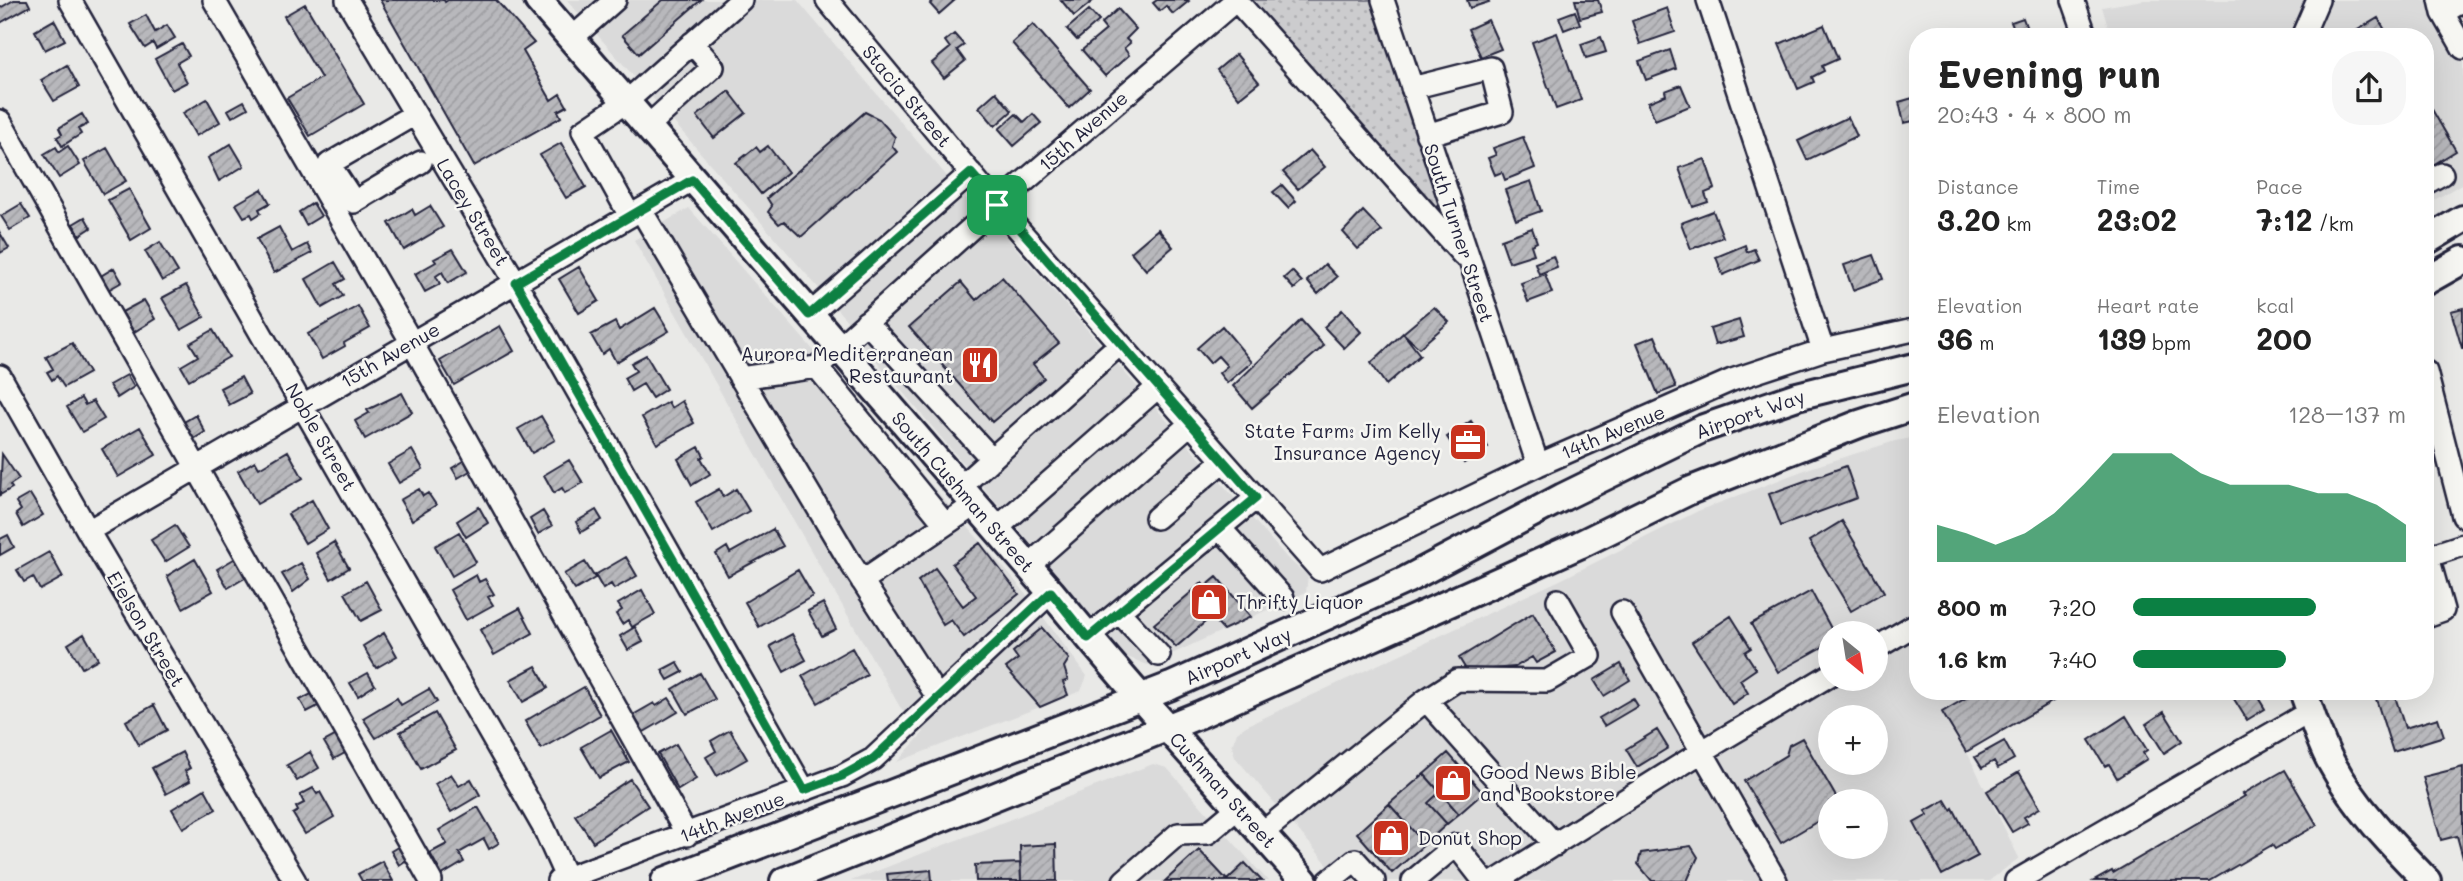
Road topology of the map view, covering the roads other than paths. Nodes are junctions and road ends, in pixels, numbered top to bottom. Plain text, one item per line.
1 (70, 0) edge
2 (214, 0) edge
3 (347, 0) edge
4 (538, 0) edge
5 (615, 0) edge
6 (741, 0) edge
7 (827, 0) edge
8 (1236, 0) edge
9 (1383, 0) edge
10 (1708, 0) edge
11 (2073, 0) edge
12 (2318, 0) edge
13 (2463, 1) edge
14 (2442, 6) edge
15 (2083, 28) edge
16 (2306, 28) edge
17 (571, 39) junction
18 (692, 43) junction
19 (2463, 48) edge
20 (1412, 88) junction
21 (626, 102) junction
22 (415, 114) junction
23 (0, 121) edge
24 (647, 127) junction
25 (1427, 135) junction
26 (421, 162) dead end
27 (971, 173) junction
28 (692, 180) junction
29 (997, 205) junction
30 (635, 213) junction
31 (2463, 219) edge
32 (2434, 237) edge
33 (2463, 260) edge
34 (1469, 262) junction
35 (2434, 276) edge
36 (516, 283) junction
37 (809, 315) junction
38 (866, 322) junction
39 (1909, 331) edge
40 (412, 343) junction
41 (1120, 344) junction
42 (837, 348) junction
43 (1823, 350) junction
44 (817, 367) junction
45 (1909, 368) edge
46 (0, 376) edge
47 (740, 378) junction
48 (1158, 387) junction
49 (2434, 403) edge
50 (304, 406) junction
51 (1909, 408) edge
52 (1190, 424) junction
53 (992, 459) junction
54 (1223, 461) junction
55 (1538, 465) junction
56 (197, 468) junction
57 (967, 496) junction
58 (1256, 498) junction
59 (2463, 516) edge
60 (1156, 518) dead end
61 (945, 524) junction
62 (1220, 528) junction
63 (996, 529) junction
64 (88, 531) junction
65 (2463, 545) edge
66 (2434, 555) edge
67 (1028, 566) junction
68 (1320, 570) joint
69 (2434, 580) edge
70 (862, 581) junction
71 (1051, 592) junction
72 (1283, 598) dead end
73 (1558, 600) dead end
74 (1119, 612) junction
75 (1622, 612) dead end
76 (2434, 613) edge
77 (1909, 628) edge
78 (1088, 638) junction
79 (1888, 641) edge
80 (1158, 655) dead end
81 (1818, 683) edge
82 (938, 698) junction
83 (1142, 699) junction
84 (1426, 700) junction
85 (2307, 701) edge
86 (1168, 727) junction
87 (1703, 751) junction
88 (804, 790) junction
89 (1239, 807) junction
90 (1262, 833) junction
91 (687, 835) junction
92 (1555, 845) junction
93 (562, 879) edge
94 (295, 881) edge
95 (431, 881) edge
96 (665, 881) edge
97 (784, 881) edge
98 (1124, 881) edge
99 (1304, 881) edge
100 (1329, 881) edge
101 (1374, 881) edge
102 (1413, 881) edge
103 (1484, 881) edge
104 (1496, 881) edge
105 (1776, 881) edge
106 (2016, 881) edge
107 (2427, 881) edge

1 - 50 street, Noble Street
2 - 40 street
3 - 22 street, Lacey Street
4 - 17 main road, South Cushman Street
5 - 17 street
6 - 18 street
7 - 27 street, Stacia Street
8 - 29 street, 15th Avenue
8 - 34 street
9 - 20 street, South Turner Street
10 - 43 street
11 - 15 street
12 - 16 street
13 - 14 street
14 - 19 street
17 - 21 main road, South Cushman Street
18 - 21 street
18 - 24 street
20 - 25 street, South Turner Street
20 - 25 street
21 - 24 main road, South Cushman Street
21 - 30 street
22 - 26 street
22 - 36 street, Lacey Street
23 - 56 street
24 - 28 main road, South Cushman Street
25 - 34 street, South Turner Street
27 - 29 street, Stacia Street
27 - 37 street
28 - 30 street, 15th Avenue
28 - 37 main road, South Cushman Street
29 - 38 street, 15th Avenue
29 - 41 street, Stacia Street
30 - 36 street, 15th Avenue
30 - 47 street
31 - 32 main road
33 - 35 main road
34 - 55 street, South Turner Street
36 - 40 street, 15th Avenue
36 - 88 street, Lacey Street
37 - 42 main road, South Cushman Street
38 - 42 street, 15th Avenue
38 - 53 street
39 - 43 street, 14th Avenue
40 - 50 street, 15th Avenue
40 - 91 street
41 - 48 street, Stacia Street
41 - 53 street
42 - 44 street, 15th Avenue
42 - 57 main road, South Cushman Street
43 - 55 street, 14th Avenue
44 - 47 street
44 - 61 street
45 - 83 main road, Airport Way
46 - 64 street, Eielson Street
47 - 70 street
48 - 52 street, Stacia Street
48 - 63 street
49 - 59 street
50 - 56 street, 15th Avenue
50 - 93 street, Noble Street
51 - 86 main road, Airport Way
52 - 54 street, Stacia Street
52 - 67 street
53 - 57 street
54 - 58 street, Stacia Street
54 - 60 street
55 - 68 street, 14th Avenue
56 - 64 street, 15th Avenue
56 - 95 street
57 - 61 street
57 - 63 main road, South Cushman Street
58 - 62 street
58 - 68 street, Stacia Street
61 - 70 street
62 - 72 street
62 - 74 street
63 - 67 main road, South Cushman Street
64 - 94 street, Eielson Street
65 - 66 street
67 - 71 main road, South Cushman Street
69 - 76 street
70 - 82 street
71 - 78 main road, South Cushman Street
71 - 82 street, 14th Avenue
73 - 84 street
74 - 78 street
74 - 80 street
75 - 87 street
77 - 79 street
78 - 83 main road, South Cushman Street
81 - 87 street
82 - 88 street, 14th Avenue
83 - 86 main road, Cushman Street
83 - 96 main road, Airport Way
84 - 90 street
84 - 92 street
85 - 106 street
85 - 107 main road
86 - 89 main road, Cushman Street
86 - 97 main road, Airport Way
87 - 92 street
87 - 105 street
88 - 91 street, 14th Avenue
89 - 90 main road, Cushman Street
89 - 98 street
90 - 99 main road, Cushman Street
91 - 93 street, 14th Avenue
92 - 104 street
100 - 101 street
102 - 103 street

